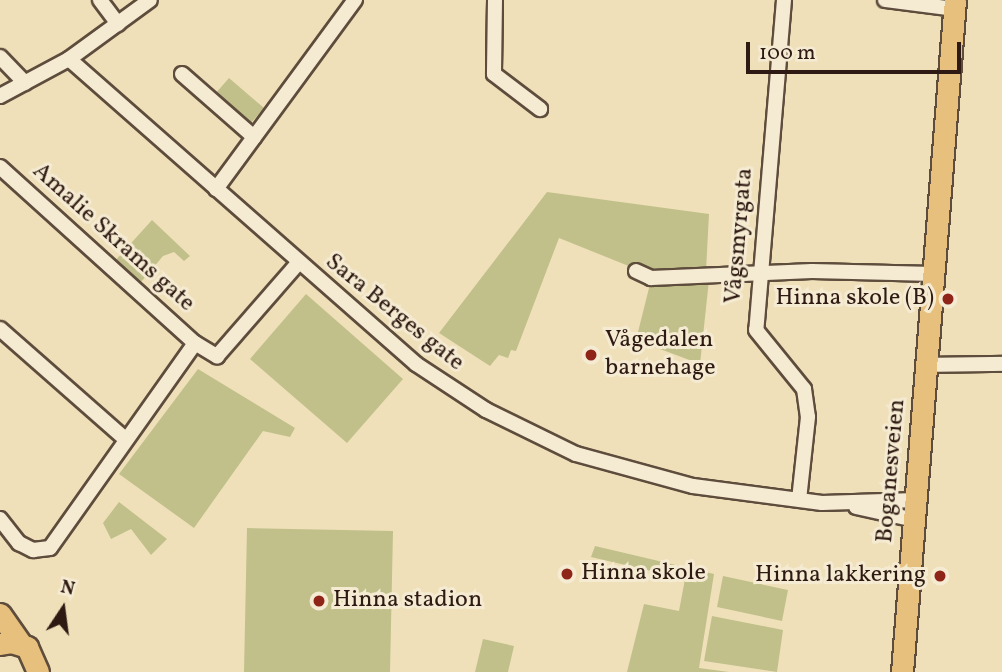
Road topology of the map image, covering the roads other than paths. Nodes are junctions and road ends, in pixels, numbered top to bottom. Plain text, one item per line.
1 (100, 0) edge
2 (150, 0) edge
3 (355, 0) edge
4 (495, 0) edge
5 (783, 0) edge
6 (886, 0) edge
7 (954, 4) edge
8 (118, 24) junction
9 (0, 57) edge
10 (69, 59) junction
11 (182, 74) dead end
12 (25, 83) junction
13 (0, 96) edge
14 (540, 109) dead end
15 (254, 137) junction
16 (0, 167) edge
17 (216, 189) junction
18 (298, 263) junction
19 (636, 271) dead end
20 (761, 274) junction
21 (934, 274) junction
22 (0, 329) edge
23 (195, 342) junction
24 (1002, 364) edge
25 (927, 365) junction
26 (124, 438) junction
27 (799, 500) junction
28 (915, 510) junction
29 (0, 519) edge
30 (0, 614) edge
31 (10, 643) edge
32 (39, 671) edge
33 (902, 672) edge

1 - 8 street
2 - 8 street
3 - 15 street
4 - 14 street
5 - 20 street, Vågsmyrgata
6 - 7 street
7 - 21 main road, Boganesveien
8 - 10 street
9 - 12 street
10 - 12 street
10 - 17 street, Sara Berges gate
11 - 15 street
12 - 13 street
15 - 17 street
16 - 23 street, Amalie Skrams gate
17 - 18 street, Sara Berges gate
18 - 23 street
18 - 27 street, Sara Berges gate
19 - 20 street
20 - 21 street
20 - 27 street, Vågsmyrgata
21 - 25 main road, Boganesveien
22 - 26 street
23 - 26 street
24 - 25 street
25 - 28 main road, Boganesveien
26 - 29 street
27 - 28 street, Sara Berges gate
28 - 33 main road, Boganesveien
30 - 31 main road
31 - 32 main road

